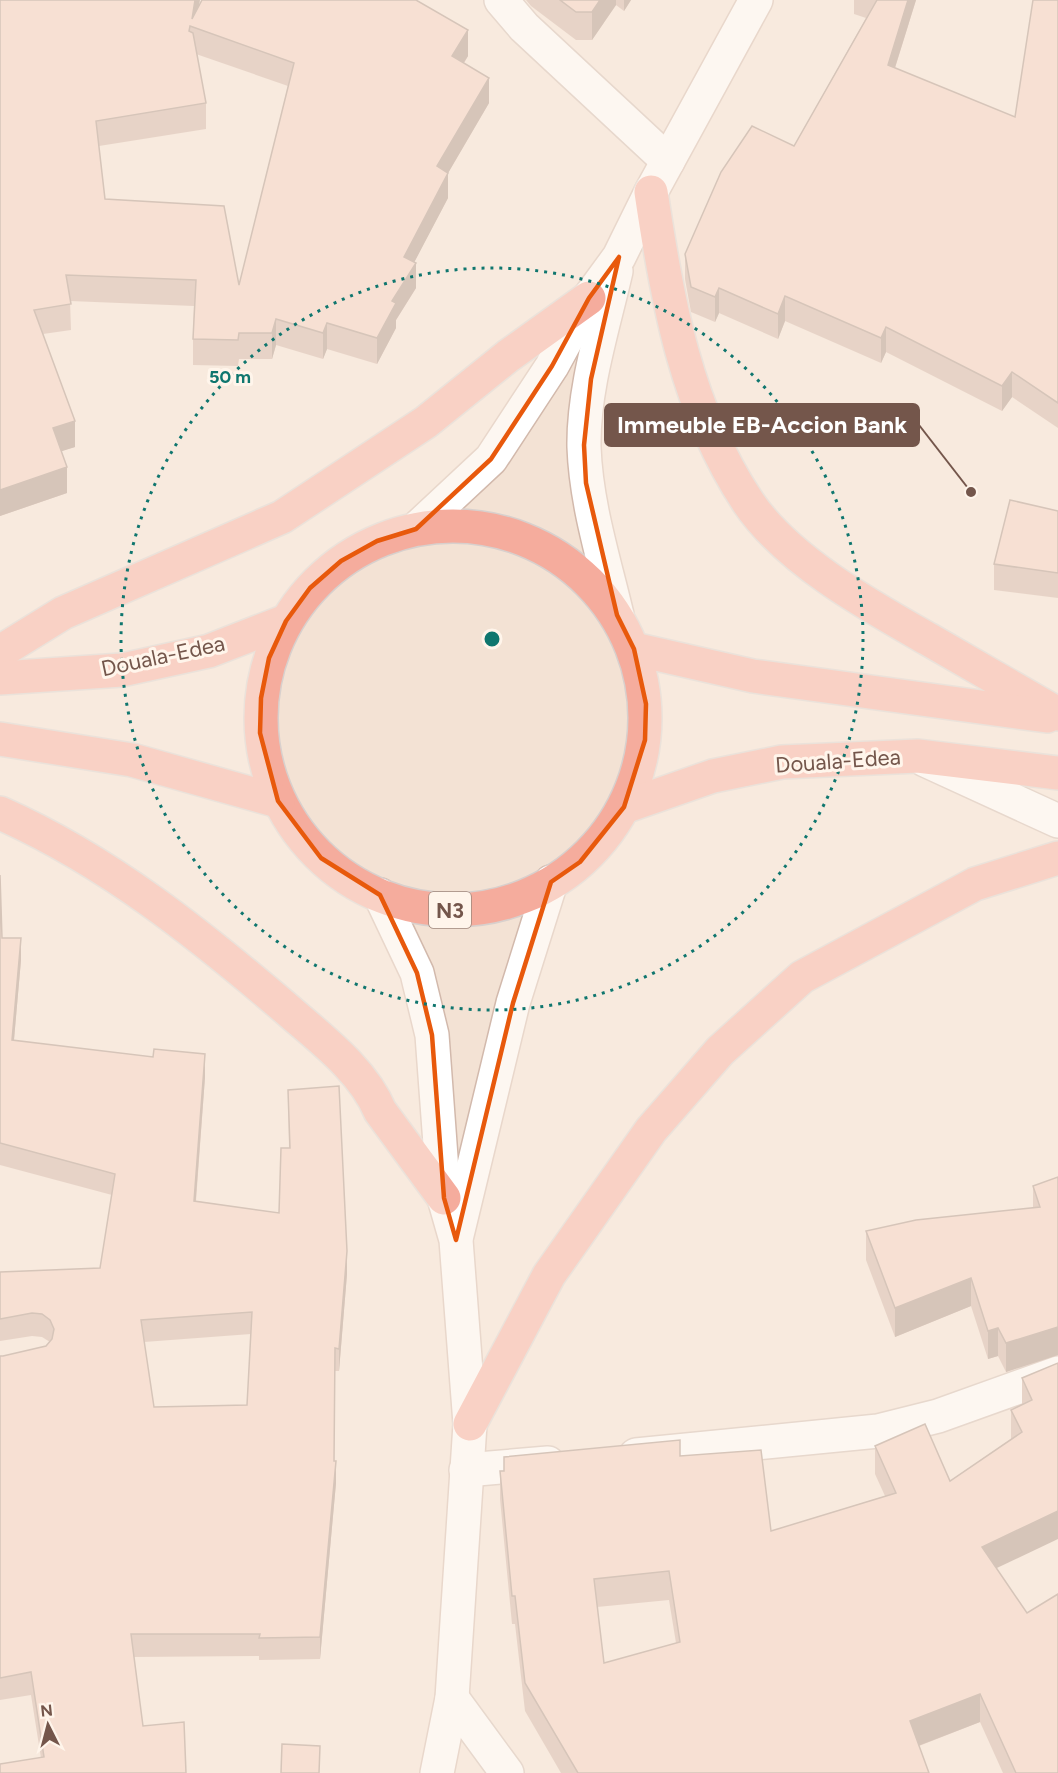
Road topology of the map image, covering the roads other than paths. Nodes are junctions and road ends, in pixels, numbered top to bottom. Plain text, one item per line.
1 (501, 0) edge
2 (756, 0) edge
3 (668, 161) junction
4 (651, 192) junction
5 (619, 257) junction
6 (588, 297) junction
7 (416, 529) junction
8 (617, 615) junction
9 (286, 621) junction
10 (634, 649) junction
11 (0, 652) edge
12 (0, 678) edge
13 (1058, 716) edge
14 (0, 739) edge
15 (918, 756) junction
16 (1058, 772) edge
17 (278, 801) junction
18 (624, 807) junction
19 (0, 813) edge
20 (1058, 821) edge
21 (1058, 858) edge
22 (551, 882) junction
23 (380, 896) junction
24 (444, 1198) junction
25 (456, 1240) junction
26 (1058, 1373) edge
27 (470, 1424) junction
28 (466, 1470) junction
29 (452, 1698) junction
30 (437, 1773) edge
31 (507, 1773) edge

1 - 3 main road
2 - 3 main road
3 - 4 main road
4 - 5 main road
4 - 13 highway
5 - 6 main road
5 - 8 main road
6 - 7 main road
6 - 11 highway
7 - 8 highway, N3
7 - 9 highway, N3
8 - 10 highway, N3
9 - 12 highway, Douala-Edea
9 - 17 highway, N3
10 - 13 highway
10 - 18 highway, N3
14 - 17 highway
15 - 16 highway, Douala-Edea
15 - 18 highway, Douala-Edea
15 - 20 main road
17 - 23 highway, N3
18 - 22 highway, N3
19 - 24 highway
21 - 27 highway
22 - 23 highway, N3
22 - 25 main road
23 - 24 main road
24 - 25 main road
25 - 27 main road
26 - 28 main road
27 - 28 main road
28 - 29 main road
29 - 30 main road
29 - 31 main road

